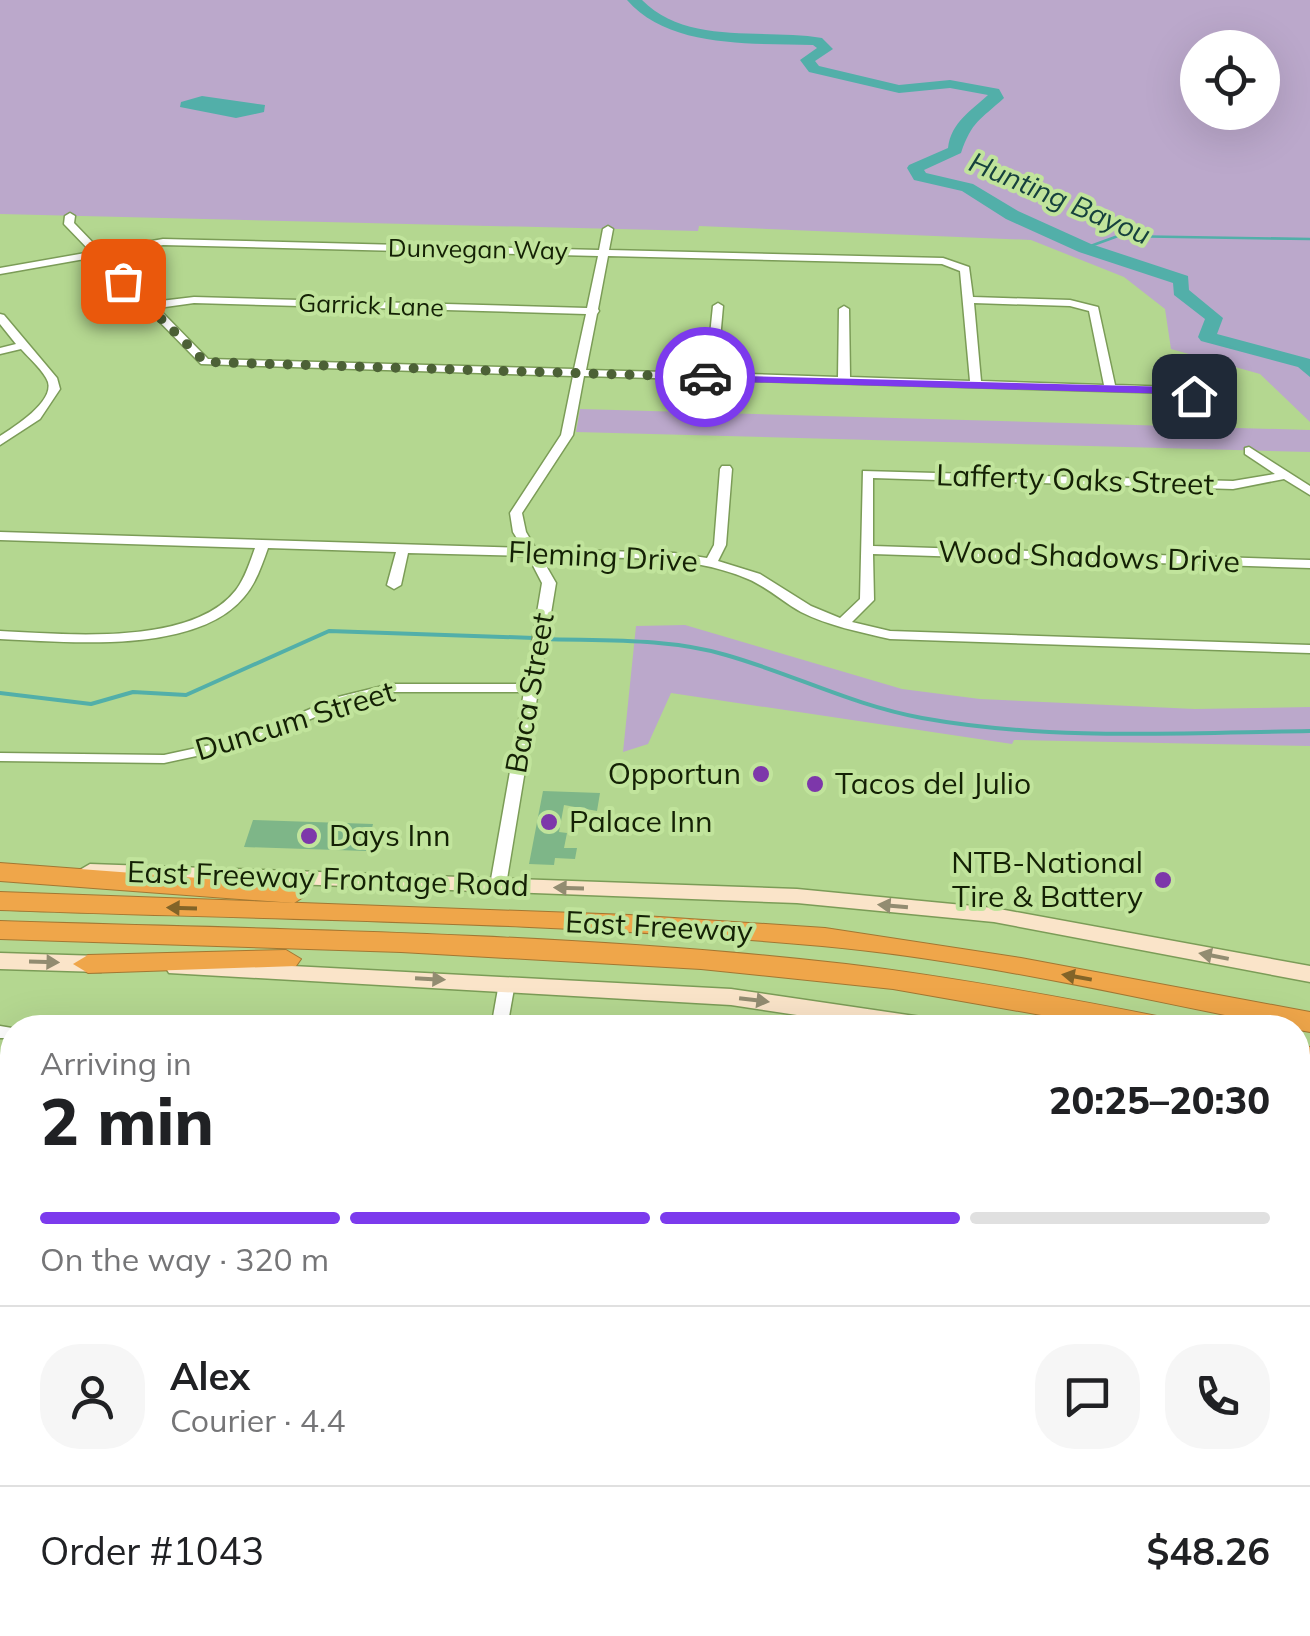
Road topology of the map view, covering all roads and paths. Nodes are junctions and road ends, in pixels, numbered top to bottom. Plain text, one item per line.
1 (70, 216) dead end
2 (608, 230) dead end
3 (94, 251) junction
4 (606, 252) junction
5 (0, 270) edge
6 (969, 300) junction
7 (148, 306) junction
8 (718, 306) dead end
9 (844, 309) dead end
10 (594, 310) junction
11 (0, 317) edge
12 (24, 345) junction
13 (0, 351) edge
14 (580, 374) junction
15 (711, 377) junction
16 (844, 381) junction
17 (976, 384) junction
18 (1110, 388) junction
19 (1219, 422) dead end
20 (0, 441) edge
21 (1249, 451) dead end
22 (726, 469) dead end
23 (1282, 476) junction
24 (1310, 492) edge
25 (0, 536) edge
26 (263, 544) junction
27 (403, 548) junction
28 (868, 550) junction
29 (533, 551) junction
30 (712, 562) junction
31 (1310, 564) edge
32 (394, 585) dead end
33 (842, 624) junction
34 (0, 635) edge
35 (1310, 649) edge
36 (530, 688) junction
37 (0, 757) edge
38 (0, 870) edge
39 (498, 886) junction
40 (0, 901) edge
41 (630, 924) junction
42 (0, 930) edge
43 (608, 956) junction
44 (0, 960) edge
45 (88, 964) junction
46 (1310, 974) edge
47 (507, 983) junction
48 (501, 1015) edge
49 (854, 1015) edge
50 (1094, 1015) edge
51 (1272, 1015) edge

1 - 3 street
2 - 4 street, Baca Street
3 - 4 street, Dunvegan Way
3 - 5 street, Dunvegan Way
3 - 7 street
4 - 6 street, Dunvegan Way
4 - 10 street, Baca Street
6 - 17 street
6 - 18 street
7 - 10 street, Garrick Lane
7 - 14 street
8 - 15 street
9 - 16 street
10 - 14 street, Baca Street
11 - 12 street
12 - 13 street
12 - 20 street
14 - 15 street
14 - 29 street, Baca Street
15 - 16 street
16 - 17 street
17 - 18 street
18 - 19 street
21 - 23 street
22 - 30 street
23 - 24 street
23 - 28 street, Lafferty Oaks Street
25 - 26 street, Fleming Drive
26 - 27 street, Fleming Drive
26 - 34 street
27 - 29 street, Fleming Drive
27 - 32 street
28 - 31 street, Wood Shadows Drive
28 - 33 street
29 - 30 street, Fleming Drive
29 - 36 street, Baca Street
30 - 33 street, Fleming Drive
33 - 35 street, Fleming Drive
36 - 37 street, Duncum Street
36 - 39 street, Baca Street
38 - 39 main road, East Freeway Frontage Road
38 - 41 highway
46 -> 39 main road, East Freeway Frontage Road
41 -> 40 highway, East Freeway
51 -> 41 highway, East Freeway
42 - 43 highway, East Freeway
43 - 45 highway
43 - 50 highway, East Freeway
44 -> 45 main road
45 -> 47 main road
47 - 48 street
47 -> 49 main road

